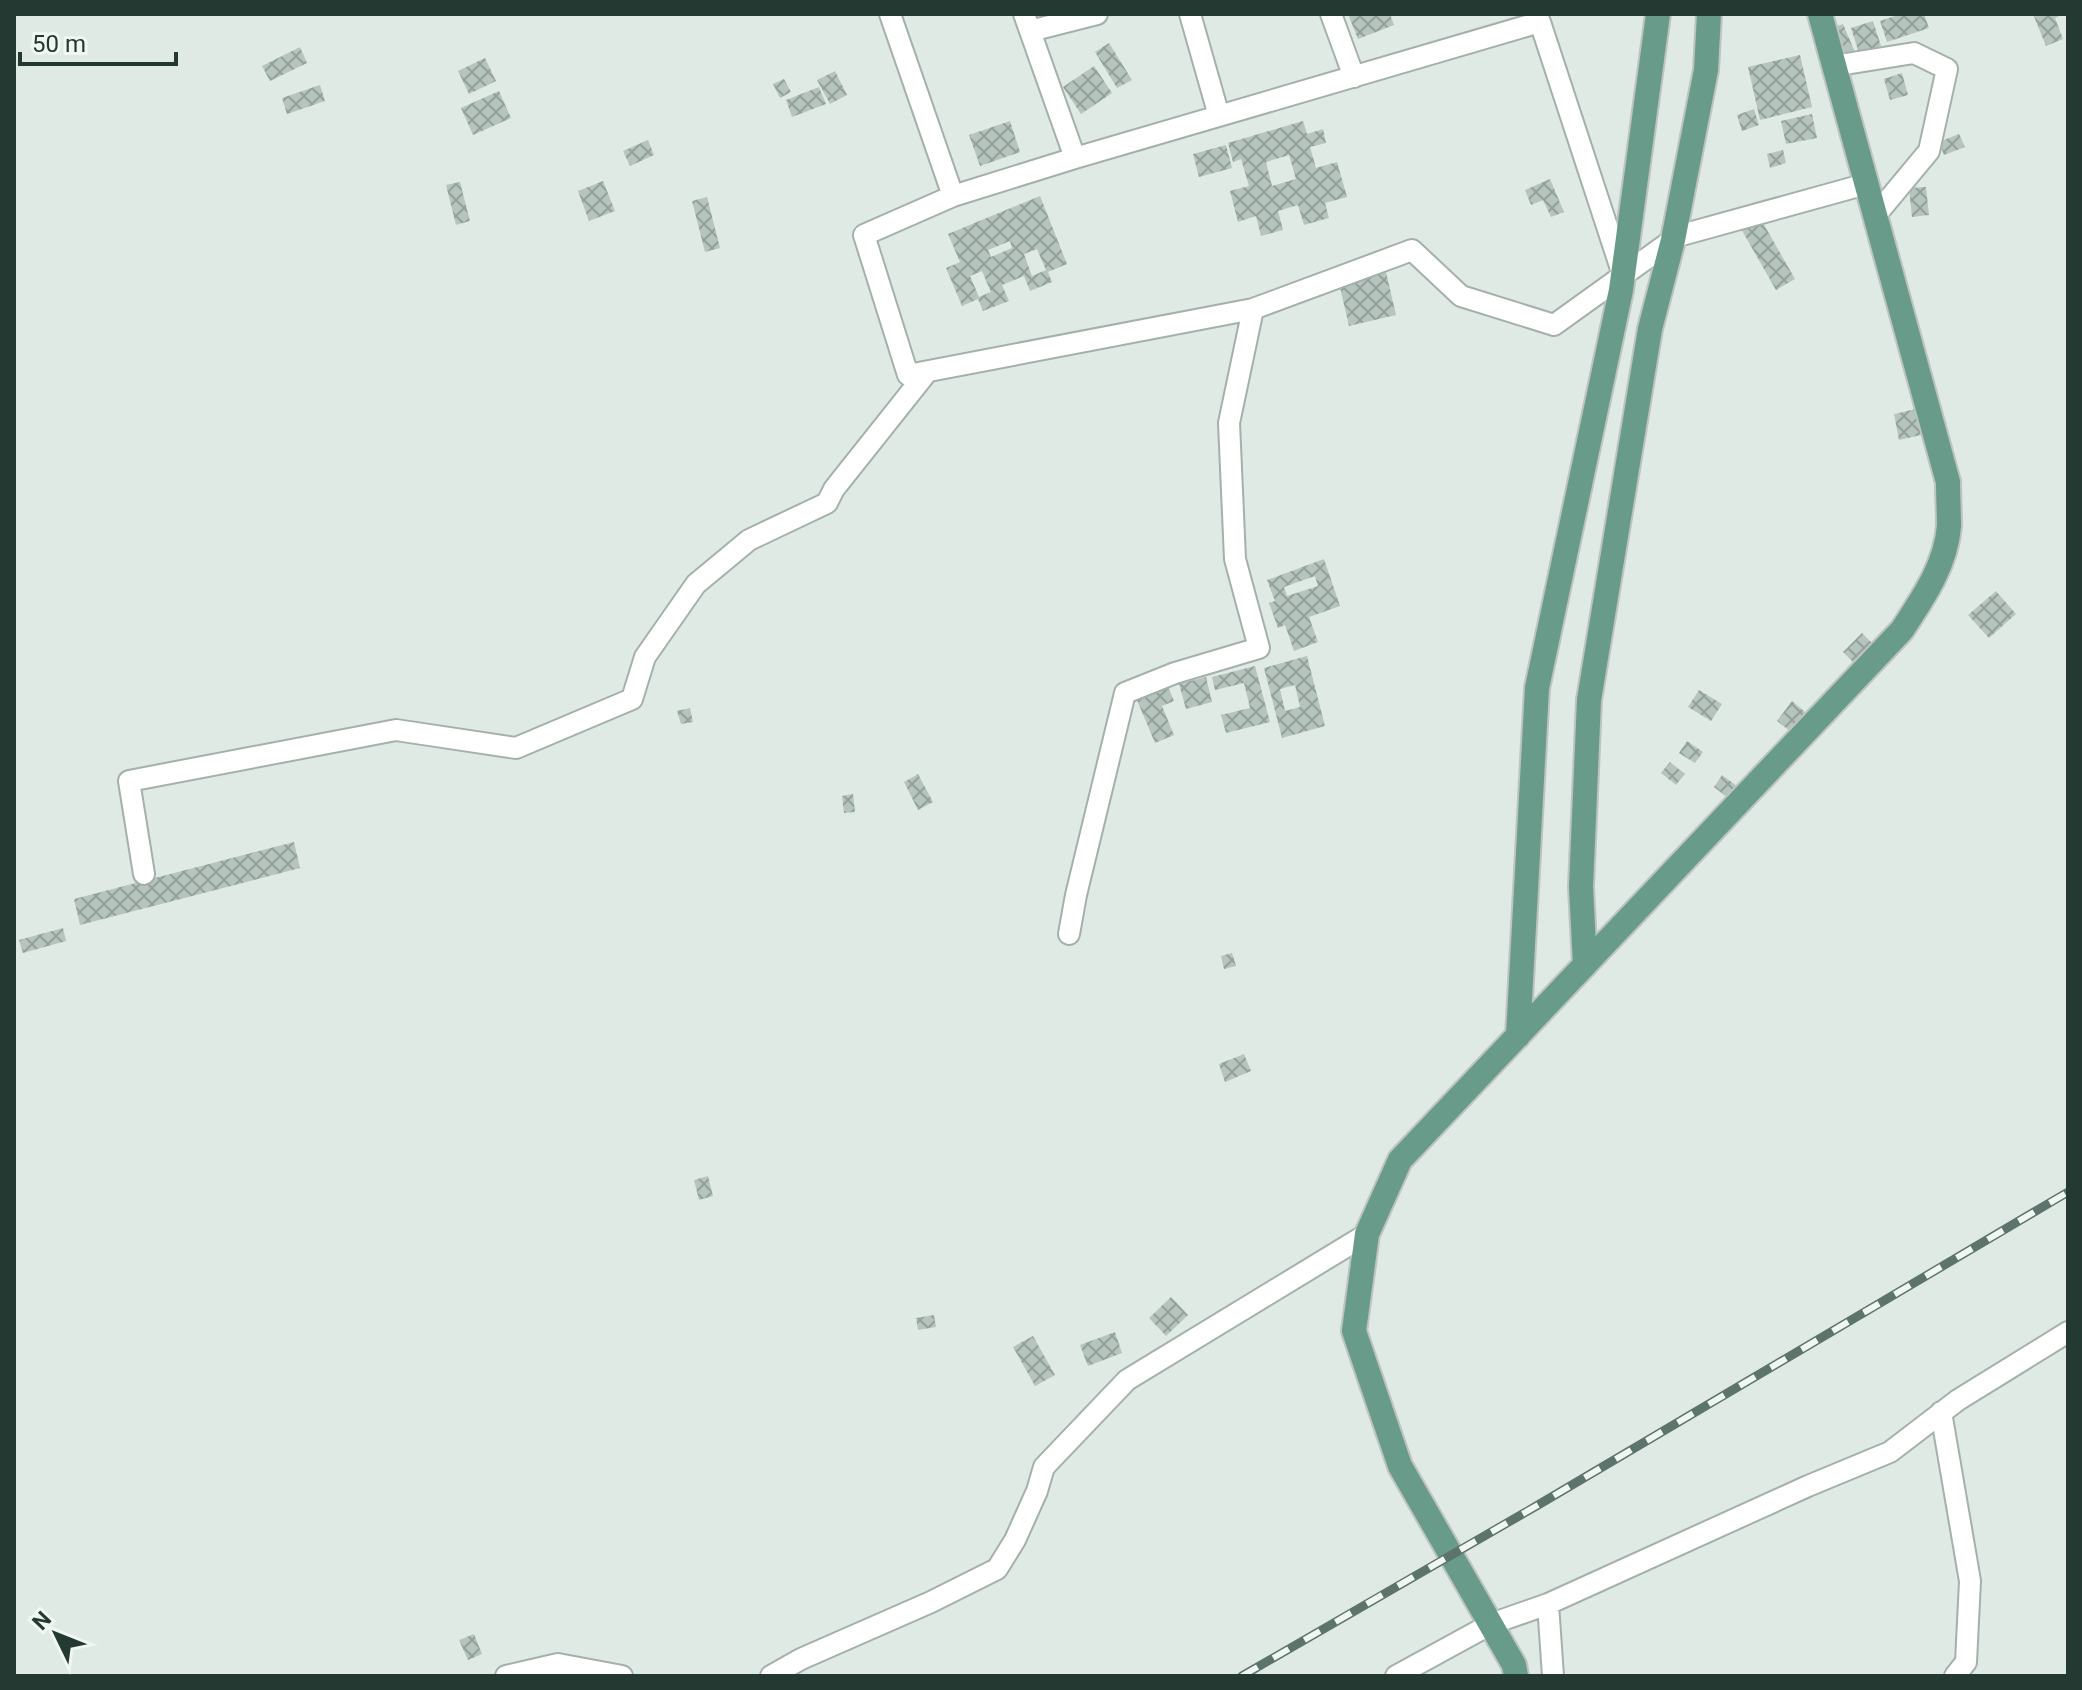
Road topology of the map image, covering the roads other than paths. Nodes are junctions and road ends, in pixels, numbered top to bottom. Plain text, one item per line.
1 (890, 14) edge
2 (1097, 14) edge
3 (1190, 14) edge
4 (1331, 14) edge
5 (1658, 14) edge
6 (1709, 14) edge
7 (1820, 14) edge
8 (1027, 23) edge
9 (1833, 66) junction
10 (1354, 77) junction
11 (1219, 116) junction
12 (1075, 158) junction
13 (1866, 184) junction
14 (953, 196) junction
15 (1875, 216) junction
16 (1673, 240) junction
17 (1623, 276) junction
18 (1253, 309) junction
19 (927, 372) junction
20 (144, 874) dead end
21 (1069, 934) dead end
22 (1585, 965) junction
23 (1518, 1036) junction
24 (1367, 1234) junction
25 (2068, 1332) edge
26 (1941, 1412) junction
27 (1548, 1604) junction
28 (1491, 1624) junction
29 (506, 1676) edge
30 (622, 1676) edge
31 (771, 1676) edge
32 (1396, 1676) edge
33 (1516, 1676) edge
34 (1553, 1676) edge
35 (1955, 1676) edge

1 - 14 street
2 - 8 street
3 - 11 street
4 - 10 street
5 - 17 main road
6 - 16 main road
7 - 9 main road
8 - 12 street
9 - 13 main road
9 - 15 street
10 - 11 street
10 - 17 street
11 - 12 street
12 - 14 street
13 - 15 main road
13 - 16 street
14 - 19 street
15 - 22 main road
16 - 17 street
16 - 22 main road
17 - 18 street
17 - 23 main road
18 - 19 street
18 - 21 street
19 - 20 street
22 - 23 main road
23 - 24 main road
24 - 28 main road
24 - 31 street
25 - 26 street
26 - 27 street
26 - 35 street
27 - 28 street
27 - 34 street
28 - 32 street
28 - 33 main road
29 - 30 street

